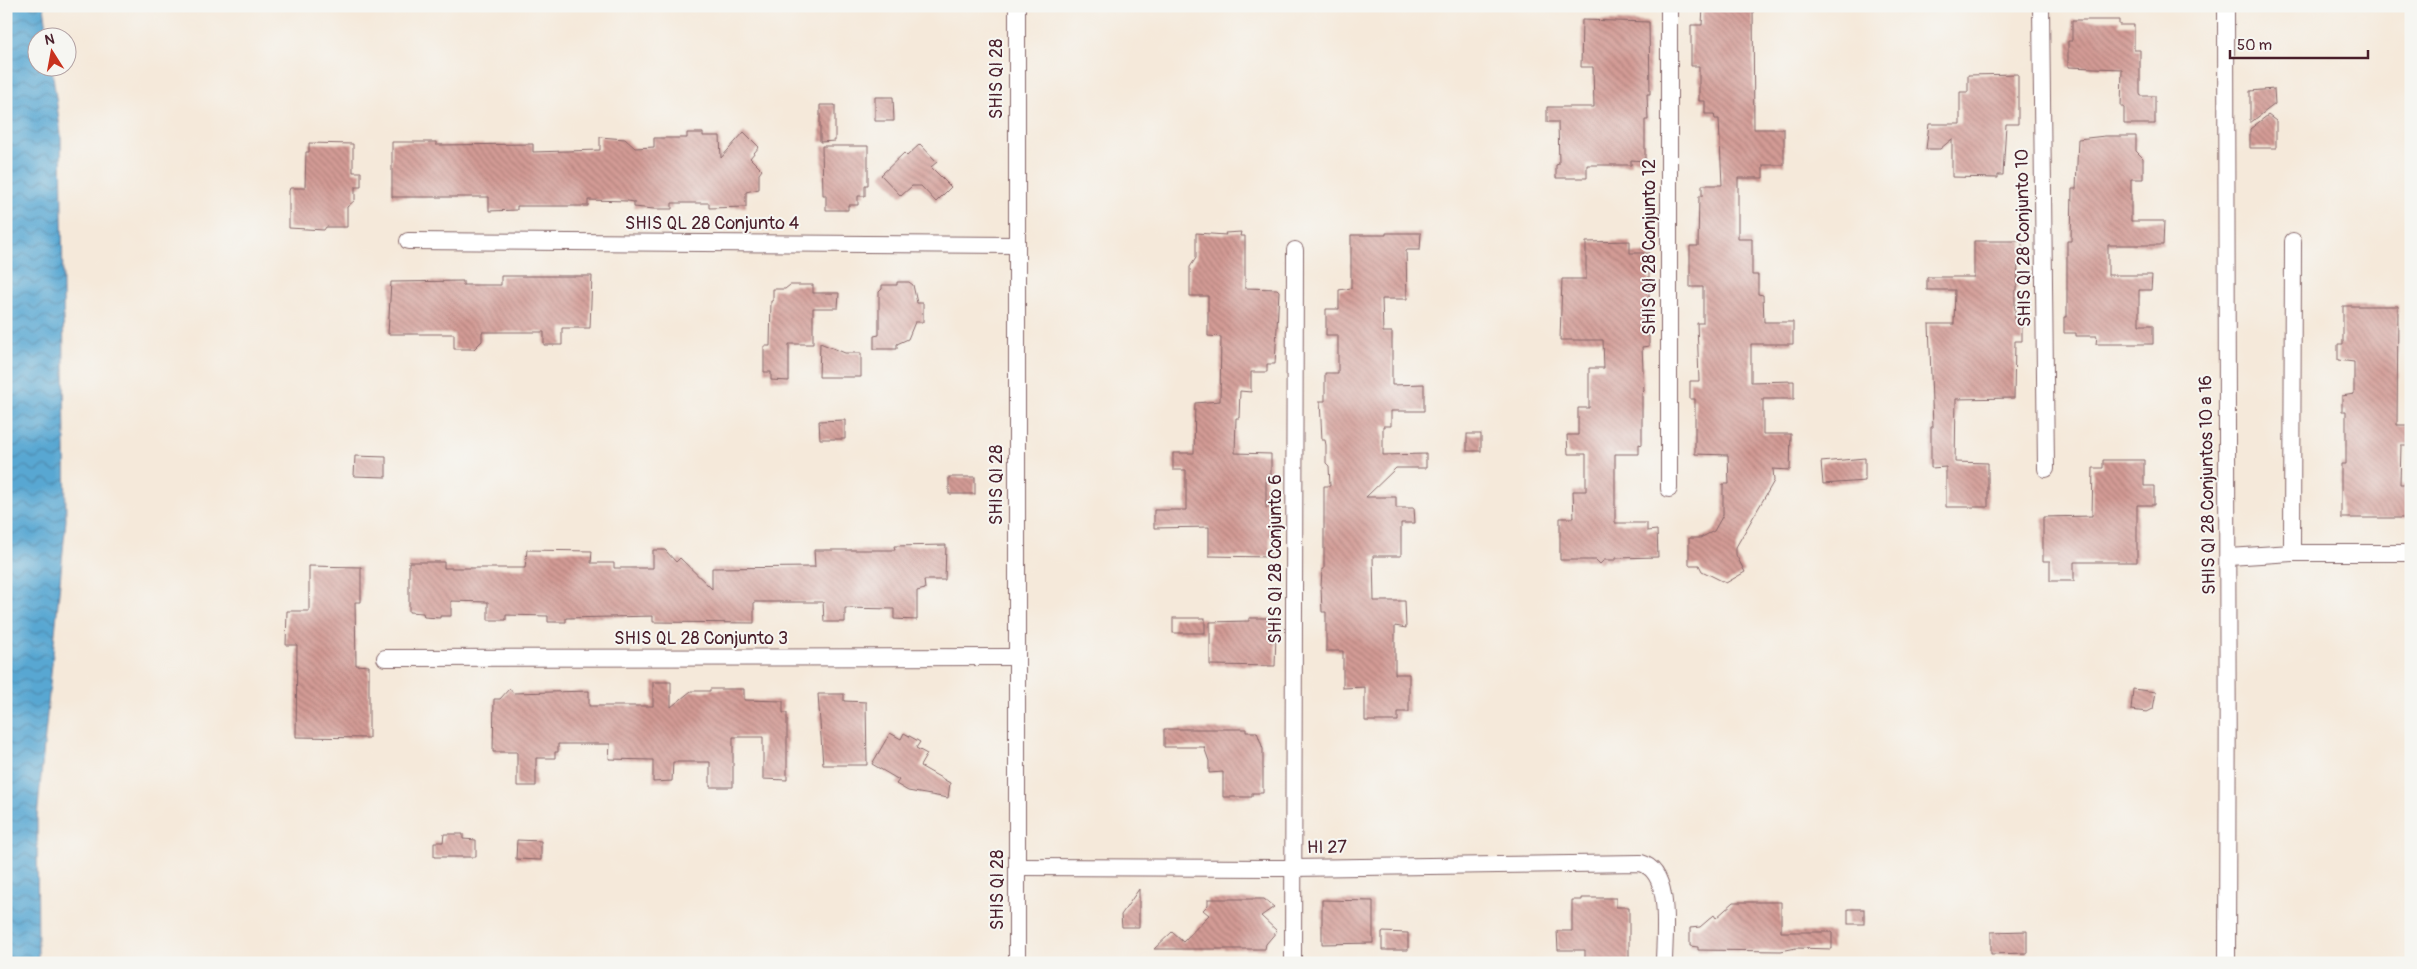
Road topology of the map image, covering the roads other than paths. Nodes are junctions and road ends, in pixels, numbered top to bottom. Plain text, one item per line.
1 (1017, 6) edge
2 (1669, 6) edge
3 (2041, 6) edge
4 (2226, 6) edge
5 (408, 241) dead end
6 (2293, 241) dead end
7 (1016, 245) junction
8 (1296, 250) dead end
9 (2046, 469) dead end
10 (1669, 489) dead end
11 (2292, 553) junction
12 (2411, 553) edge
13 (2229, 557) junction
14 (1017, 657) junction
15 (385, 658) dead end
16 (1017, 867) junction
17 (1293, 868) junction
18 (1017, 963) edge
19 (1293, 963) edge
20 (1664, 963) edge
21 (2228, 963) edge

1 - 7 street, SHIS QI 28
2 - 10 street, SHIS QI 28 Conjunto 12
3 - 9 street, SHIS QI 28 Conjunto 10
4 - 13 street, SHIS QI 28 Conjuntos 10 a 16
5 - 7 street, SHIS QL 28 Conjunto 4
6 - 11 street
7 - 14 street, SHIS QI 28
8 - 17 street, SHIS QI 28 Conjunto 6
11 - 12 street
11 - 13 street
13 - 21 street, SHIS QI 28 Conjuntos 10 a 16
14 - 15 street, SHIS QL 28 Conjunto 3
14 - 16 street, SHIS QI 28
16 - 17 street, HI 27
16 - 18 street, SHIS QI 28
17 - 19 street, SHIS QI 28 Conjunto 6
17 - 20 street, HI 27

